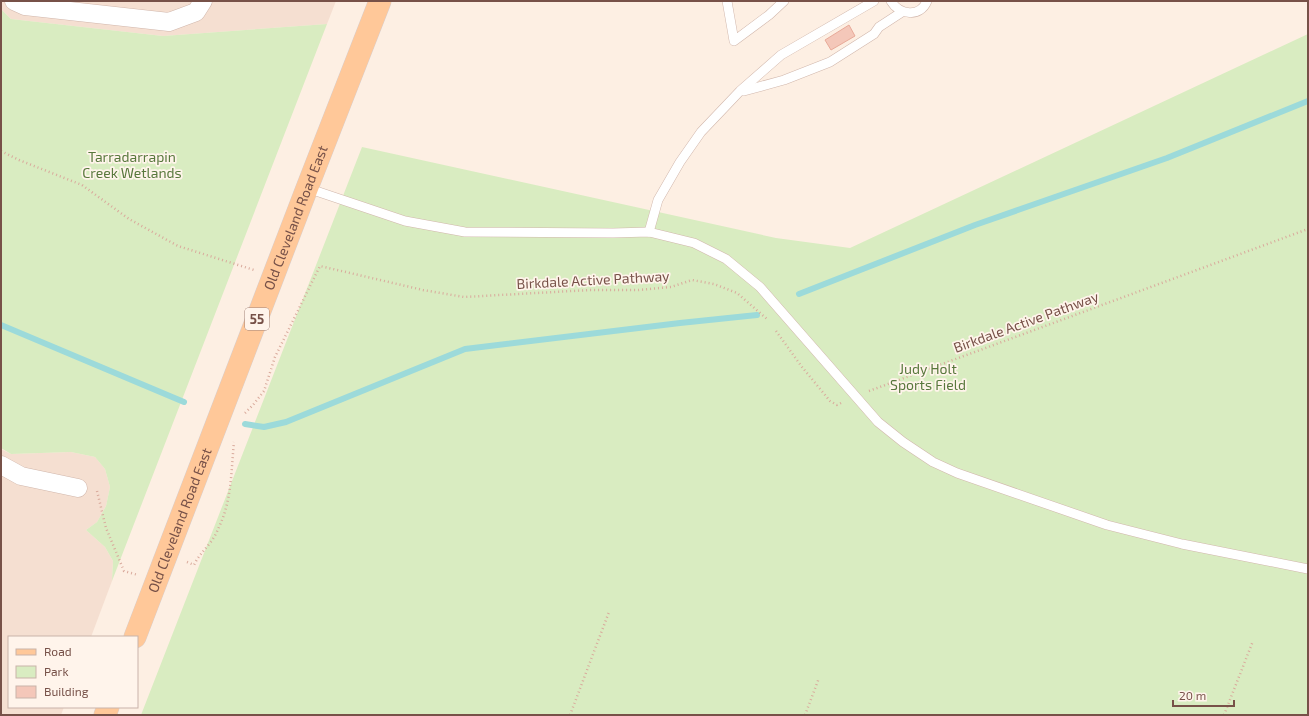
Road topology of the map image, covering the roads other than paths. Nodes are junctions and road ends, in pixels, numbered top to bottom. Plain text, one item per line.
1 (14, 1) edge
2 (203, 1) edge
3 (380, 1) edge
4 (727, 1) edge
5 (784, 1) edge
6 (874, 1) edge
7 (891, 1) edge
8 (927, 1) edge
9 (902, 12) junction
10 (740, 92) junction
11 (307, 188) junction
12 (649, 232) junction
13 (1, 465) edge
14 (78, 488) dead end
15 (1308, 569) edge
16 (135, 636) edge

1 - 2 street
3 - 11 main road, Old Cleveland Road East / 55
4 - 5 lane
6 - 10 lane
7 - 9 lane
8 - 9 lane
9 - 10 lane
10 - 12 lane
11 - 12 lane
11 - 16 main road, Old Cleveland Road East / 55
12 - 15 lane
13 - 14 street

